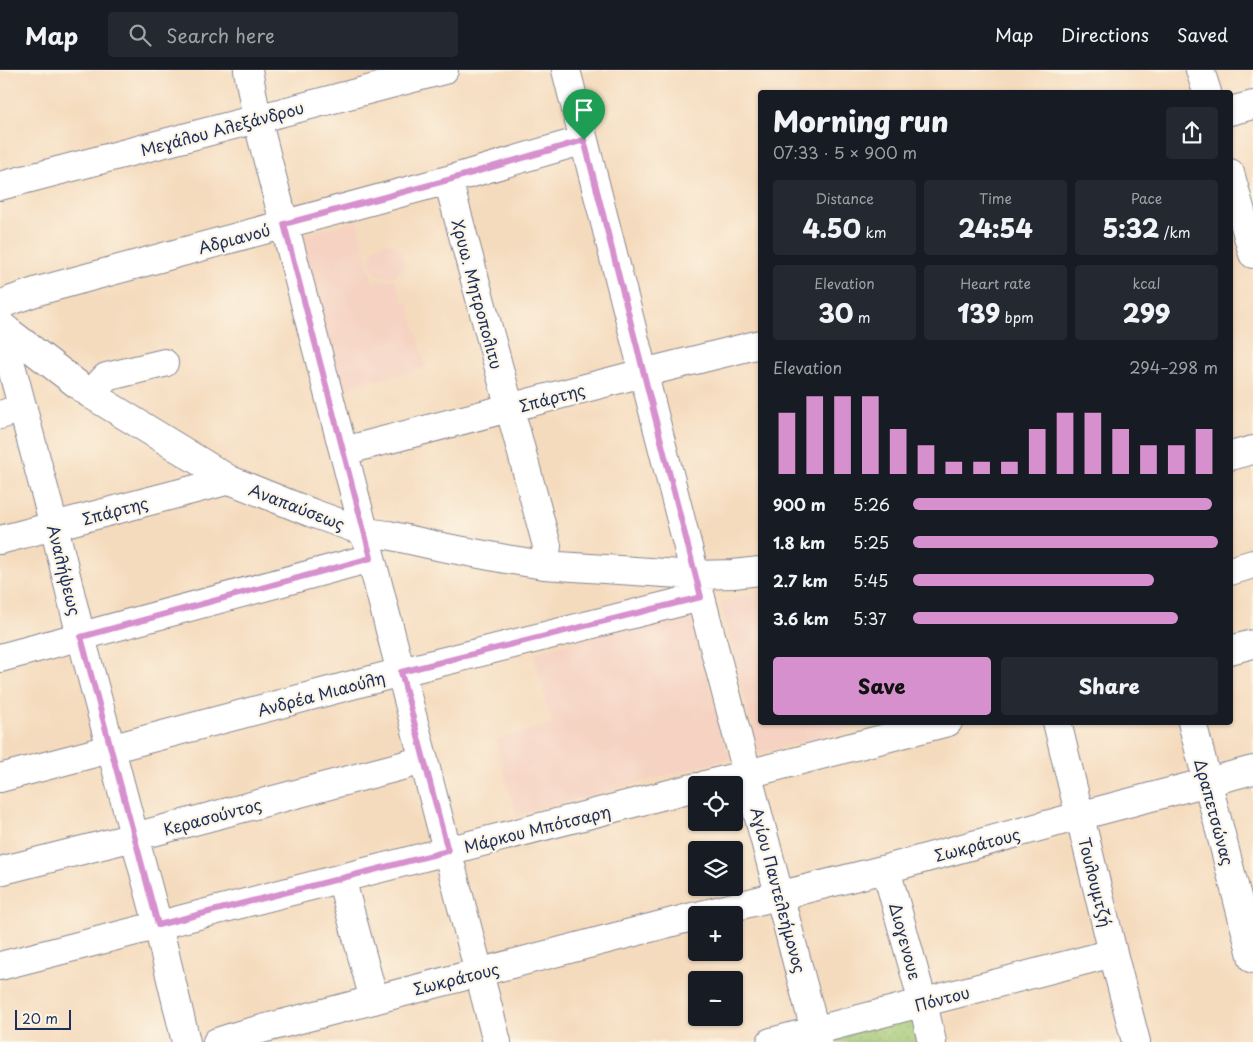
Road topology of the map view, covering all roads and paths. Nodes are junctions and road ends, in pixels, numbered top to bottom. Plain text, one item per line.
1 (248, 70) edge
2 (444, 70) edge
3 (566, 70) edge
4 (1200, 70) edge
5 (1206, 90) edge
6 (1253, 105) edge
7 (1233, 110) edge
8 (257, 119) junction
9 (584, 140) junction
10 (448, 180) junction
11 (1233, 180) edge
12 (0, 186) edge
13 (1248, 218) edge
14 (284, 224) junction
15 (1253, 254) edge
16 (0, 305) edge
17 (4, 327) edge
18 (758, 351) edge
19 (164, 363) dead end
20 (643, 373) junction
21 (90, 394) junction
22 (509, 408) junction
23 (11, 411) edge
24 (1253, 450) edge
25 (344, 451) junction
26 (1233, 455) edge
27 (230, 480) junction
28 (54, 526) junction
29 (0, 540) edge
30 (368, 545) junction
31 (1253, 564) edge
32 (544, 565) junction
33 (1233, 570) edge
34 (758, 571) edge
35 (698, 586) junction
36 (81, 637) junction
37 (1253, 644) edge
38 (1233, 649) edge
39 (0, 658) edge
40 (401, 672) junction
41 (936, 725) edge
42 (1058, 725) edge
43 (1193, 725) edge
44 (110, 748) junction
45 (424, 760) junction
46 (1253, 770) edge
47 (748, 774) junction
48 (740, 776) edge
49 (0, 778) edge
50 (1208, 782) junction
51 (688, 789) edge
52 (1079, 816) junction
53 (134, 837) junction
54 (448, 851) junction
55 (886, 869) junction
56 (0, 871) edge
57 (341, 878) junction
58 (780, 894) junction
59 (735, 906) edge
60 (688, 918) edge
61 (1248, 918) edge
62 (158, 925) junction
63 (1113, 953) junction
64 (1253, 959) edge
65 (0, 966) edge
66 (479, 973) junction
67 (374, 1000) junction
68 (923, 1003) junction
69 (817, 1036) edge
70 (186, 1042) edge
71 (217, 1042) edge
72 (497, 1042) edge
73 (771, 1042) edge
74 (932, 1042) edge
75 (1136, 1042) edge

1 - 8 street
2 - 8 street, Μεγάλου Αλεξάνδρου
3 - 9 street, Αγίου Παντελεήμονος
4 - 5 street
6 - 7 street
8 - 12 street, Μεγάλου Αλεξάνδρου
8 - 14 street
9 - 10 street, Αδριανού
9 - 20 street, Αγίου Παντελεήμονος
10 - 14 street, Αδριανού
10 - 22 street, Χρυω. Μητροπολιτυ
11 - 13 street
13 - 15 street
14 - 16 street, Αδριανού
14 - 25 street
17 - 21 street, Αναπαύσεως
17 - 23 street, Αναλήψεως
18 - 20 street, Σπάρτης
19 - 21 street
20 - 22 street, Σπάρτης
20 - 35 street, Αγίου Παντελεήμονος
21 - 27 street, Αναπαύσεως
22 - 25 street, Σπάρτης
22 - 32 street, Χρυω. Μητροπολιτυ
23 - 28 street, Αναλήψεως
24 - 26 street
25 - 30 street
27 - 28 street, Σπάρτης
27 - 30 street, Αναπαύσεως
28 - 29 street, Σπάρτης
28 - 36 street, Αναλήψεως
30 - 32 street, Αναπαύσεως
30 - 36 street
30 - 40 street
31 - 33 street
32 - 35 street, Αναπαύσεως
34 - 35 street, Αναπαύσεως
35 - 40 street, Ανδρέα Μιαούλη
35 - 47 street, Αγίου Παντελεήμονος
36 - 39 street
36 - 44 street, Αναλήψεως
37 - 38 street
40 - 44 street, Ανδρέα Μιαούλη
40 - 45 street
41 - 47 street
42 - 52 street, Τουλουμτζή
43 - 50 street, Δραπετσώνας
44 - 49 street, Ανδρέα Μιαούλη
44 - 53 street, Αναλήψεως
45 - 53 street, Κερασούντος
45 - 54 street
46 - 50 street, Σωκράτους
47 - 48 street
47 - 58 street, Αγίου Παντελεήμονος
50 - 52 street, Σωκράτους
50 - 61 street, Δραπετσώνας
51 - 54 street, Μάρκου Μπότσαρη
52 - 55 street, Σωκράτους
52 - 63 street, Τουλουμτζή
53 - 56 street, Κερασούντος
53 - 62 street, Αναλήψεως
54 - 57 street, Μάρκου Μπότσαρη
54 - 66 street
55 - 58 street, Σωκράτους
55 - 68 street, Διογενουε
57 - 62 street, Μάρκου Μπότσαρη
57 - 67 street
58 - 59 street, Σωκράτους
58 - 69 street, Αγίου Παντελεήμονος
60 - 66 street, Σωκράτους
61 - 64 street, Δραπετσώνας
62 - 65 street, Μάρκου Μπότσαρη
62 - 70 street, Αναλήψεως
63 - 68 street, Πόντου
63 - 75 street, Τουλουμτζή
66 - 67 street, Σωκράτους
66 - 72 street
67 - 71 street, Σωκράτους
68 - 69 street, Πόντου
68 - 74 street, Διογενουε
69 - 73 street, Πόντου

